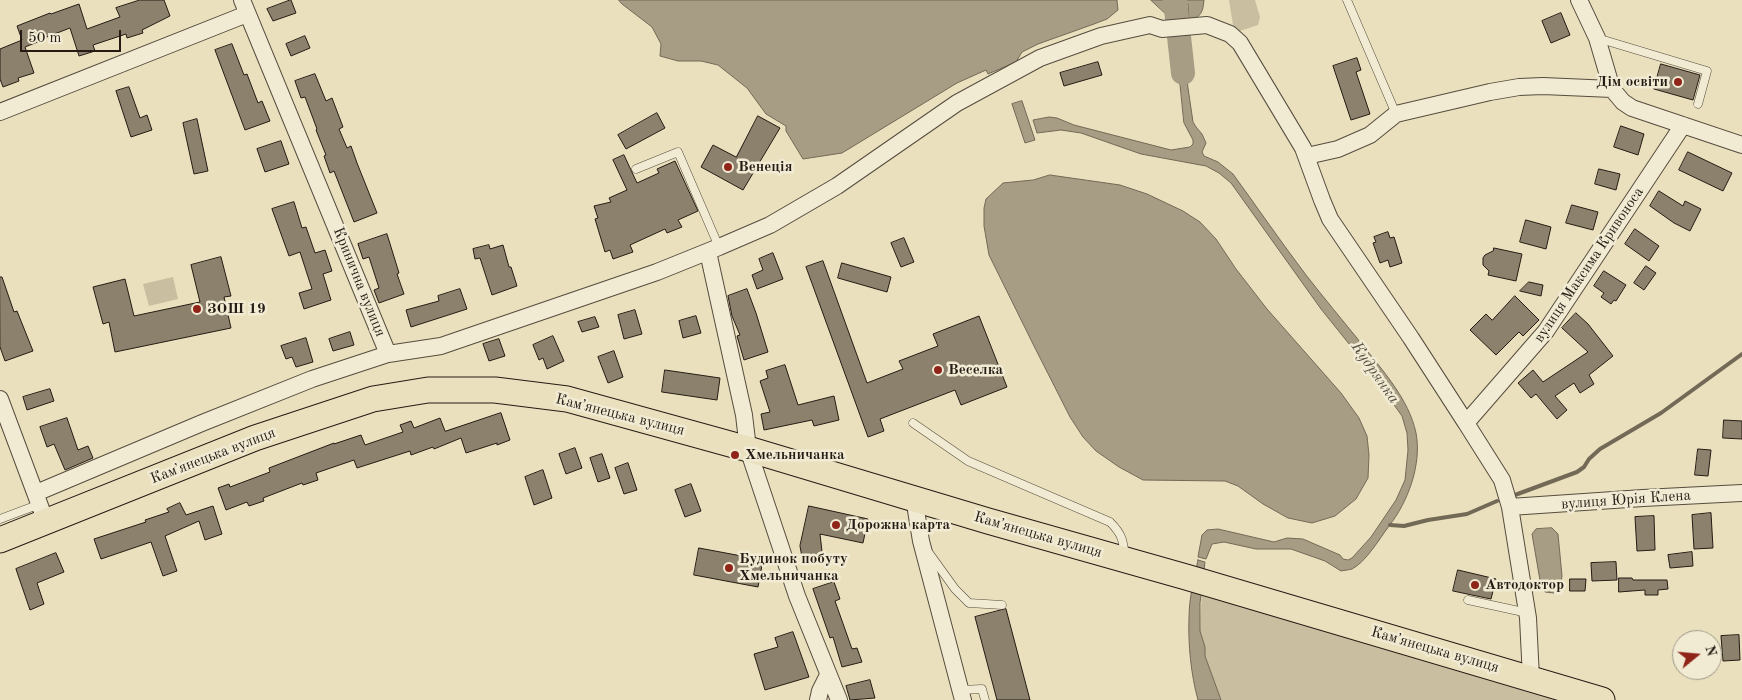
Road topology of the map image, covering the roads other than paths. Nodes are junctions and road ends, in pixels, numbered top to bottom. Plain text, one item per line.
1 (1347, 0) edge
2 (1579, 0) edge
3 (245, 7) edge
4 (1597, 38) junction
5 (1612, 89) junction
6 (1698, 104) dead end
7 (0, 112) edge
8 (1396, 114) junction
9 (1683, 125) junction
10 (1742, 145) edge
11 (1307, 156) junction
12 (636, 169) dead end
13 (713, 250) junction
14 (388, 354) junction
15 (0, 399) edge
16 (1466, 422) junction
17 (913, 423) dead end
18 (748, 448) junction
19 (1742, 493) edge
20 (914, 498) junction
21 (41, 506) junction
22 (1510, 507) junction
23 (0, 519) edge
24 (0, 540) edge
25 (921, 541) junction
26 (1126, 560) junction
27 (1468, 600) dead end
28 (1002, 605) dead end
29 (1528, 613) junction
30 (828, 675) junction
31 (1531, 678) junction
32 (962, 695) edge
33 (818, 700) edge
34 (840, 700) edge
35 (985, 700) edge
36 (1602, 700) edge

1 - 8 lane
2 - 4 street
3 - 7 street
3 - 14 street, Кринична вулиця
4 - 5 street
4 - 6 lane
5 - 8 street
5 - 9 street
8 - 11 street
9 - 10 street
9 - 16 street, вулиця Максима Кривоноса
11 - 13 street
11 - 16 street
12 - 13 lane
13 - 14 street
13 - 18 street
14 - 21 street, Кринична вулиця
15 - 21 street
16 - 22 street
17 - 26 lane
18 - 20 main road, Камʼянецька вулиця
18 - 21 main road, Камʼянецька вулиця
18 - 30 street
19 - 22 street, вулиця Юрія Клена
20 - 25 street
20 - 26 main road, Камʼянецька вулиця
21 - 23 lane
21 - 24 main road, Камʼянецька вулиця
22 - 29 street
25 - 28 lane
25 - 32 street
26 - 31 main road, Камʼянецька вулиця
27 - 29 lane
29 - 31 street
30 - 33 street
30 - 34 street
31 - 36 main road, Камʼянецька вулиця
32 - 35 lane

